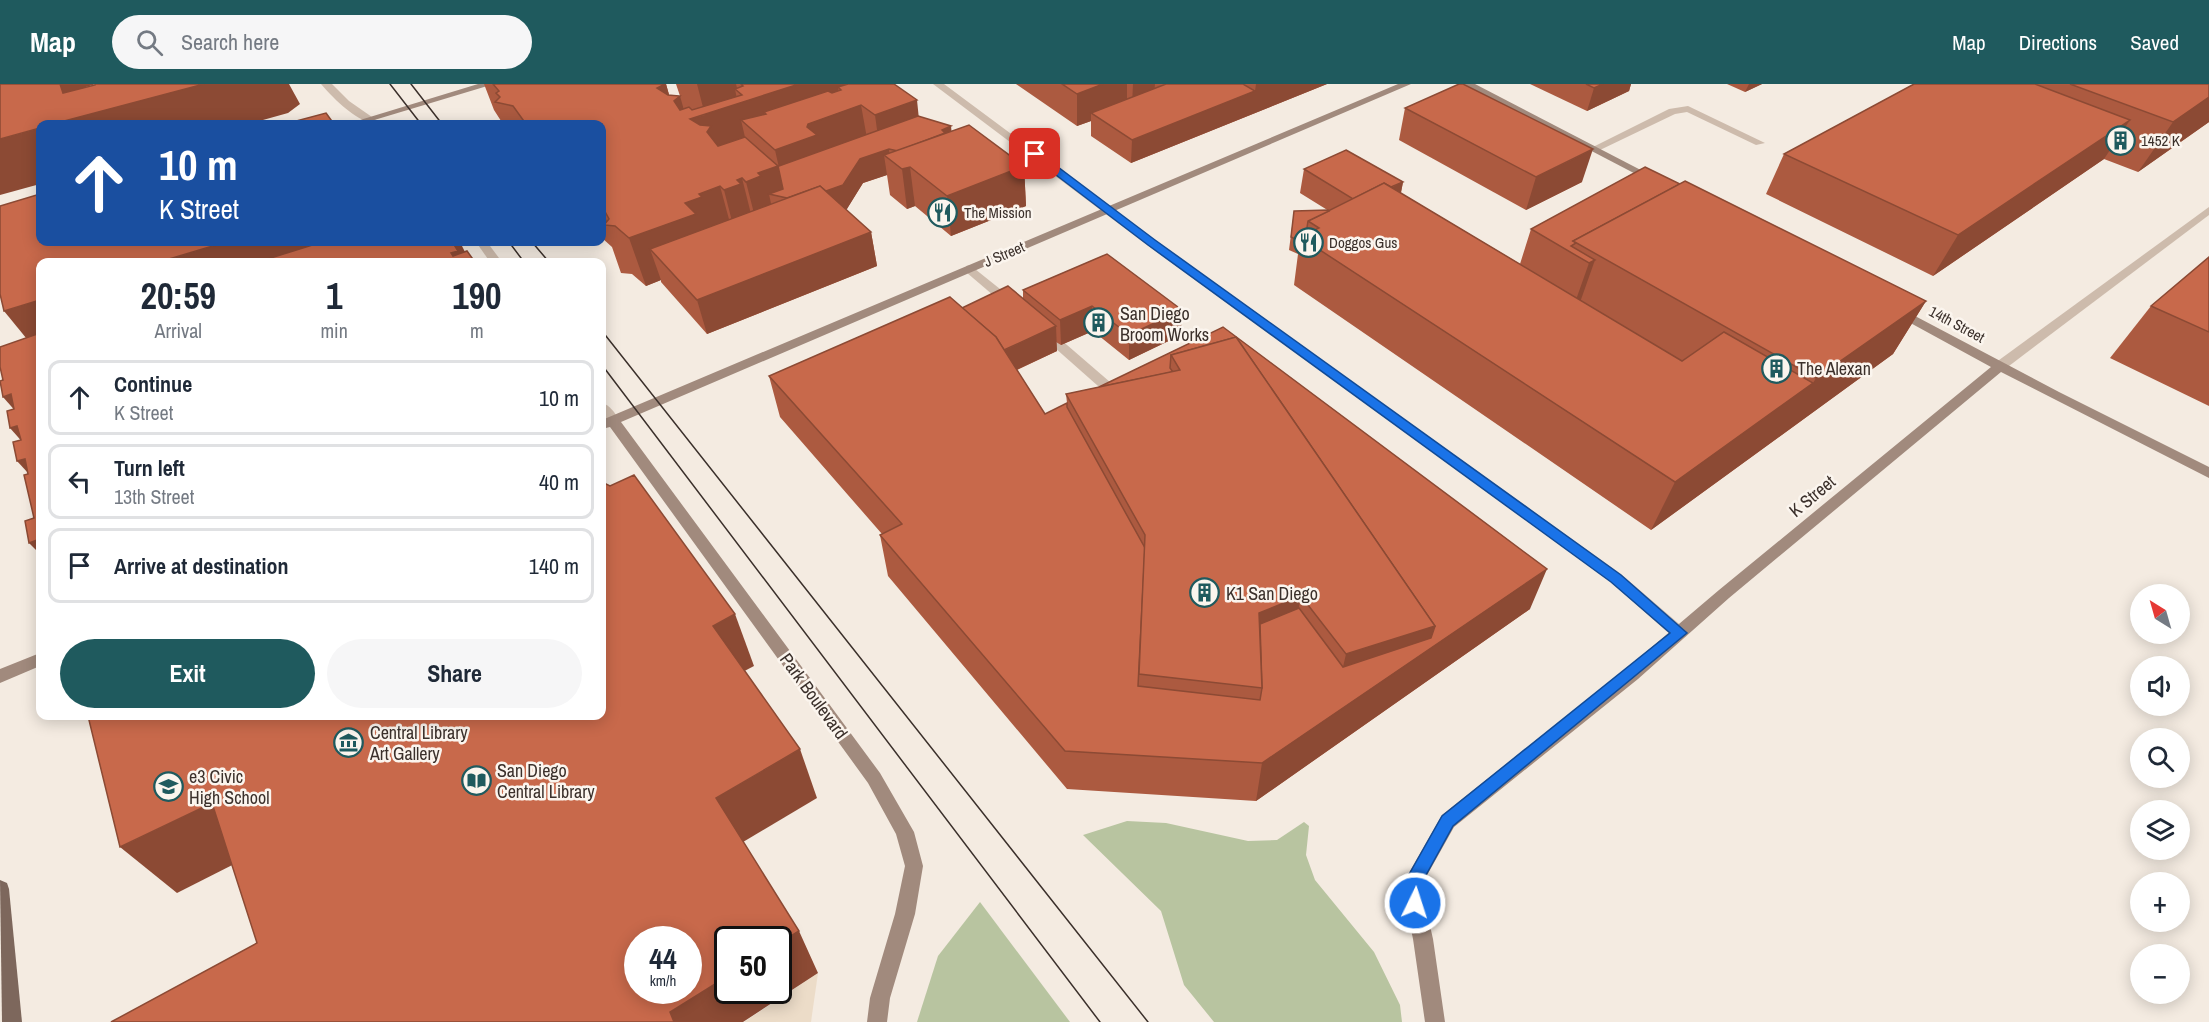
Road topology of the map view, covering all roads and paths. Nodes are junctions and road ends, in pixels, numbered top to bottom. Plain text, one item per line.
1 (326, 84) edge
2 (489, 84) edge
3 (938, 84) edge
4 (1406, 84) edge
5 (1468, 84) edge
6 (371, 120) edge
7 (380, 120) edge
8 (1760, 143) dead end
9 (1596, 148) junction
10 (1669, 187) edge
11 (1108, 210) junction
12 (2209, 210) edge
13 (970, 269) junction
14 (1887, 305) edge
15 (2000, 366) junction
16 (1120, 398) edge
17 (606, 417) edge
18 (606, 418) edge
19 (2209, 473) edge
20 (1680, 633) junction
21 (36, 661) edge
22 (0, 676) edge
23 (0, 889) edge
24 (12, 1022) edge
25 (877, 1022) edge
26 (1435, 1022) edge

1 - 6 street
2 - 7 main road
3 - 11 street
4 - 11 main road, J Street
5 - 9 main road
8 - 9 street
9 - 10 main road
11 - 13 main road, J Street
11 - 20 street
12 - 15 street, K Street
13 - 16 street
13 - 17 main road, J Street
14 - 15 main road, 14th Street
15 - 19 main road, 14th Street
15 - 20 main road, K Street
18 - 25 main road, Park Boulevard
20 - 26 main road, K Street
21 - 22 main road
23 - 24 main road

